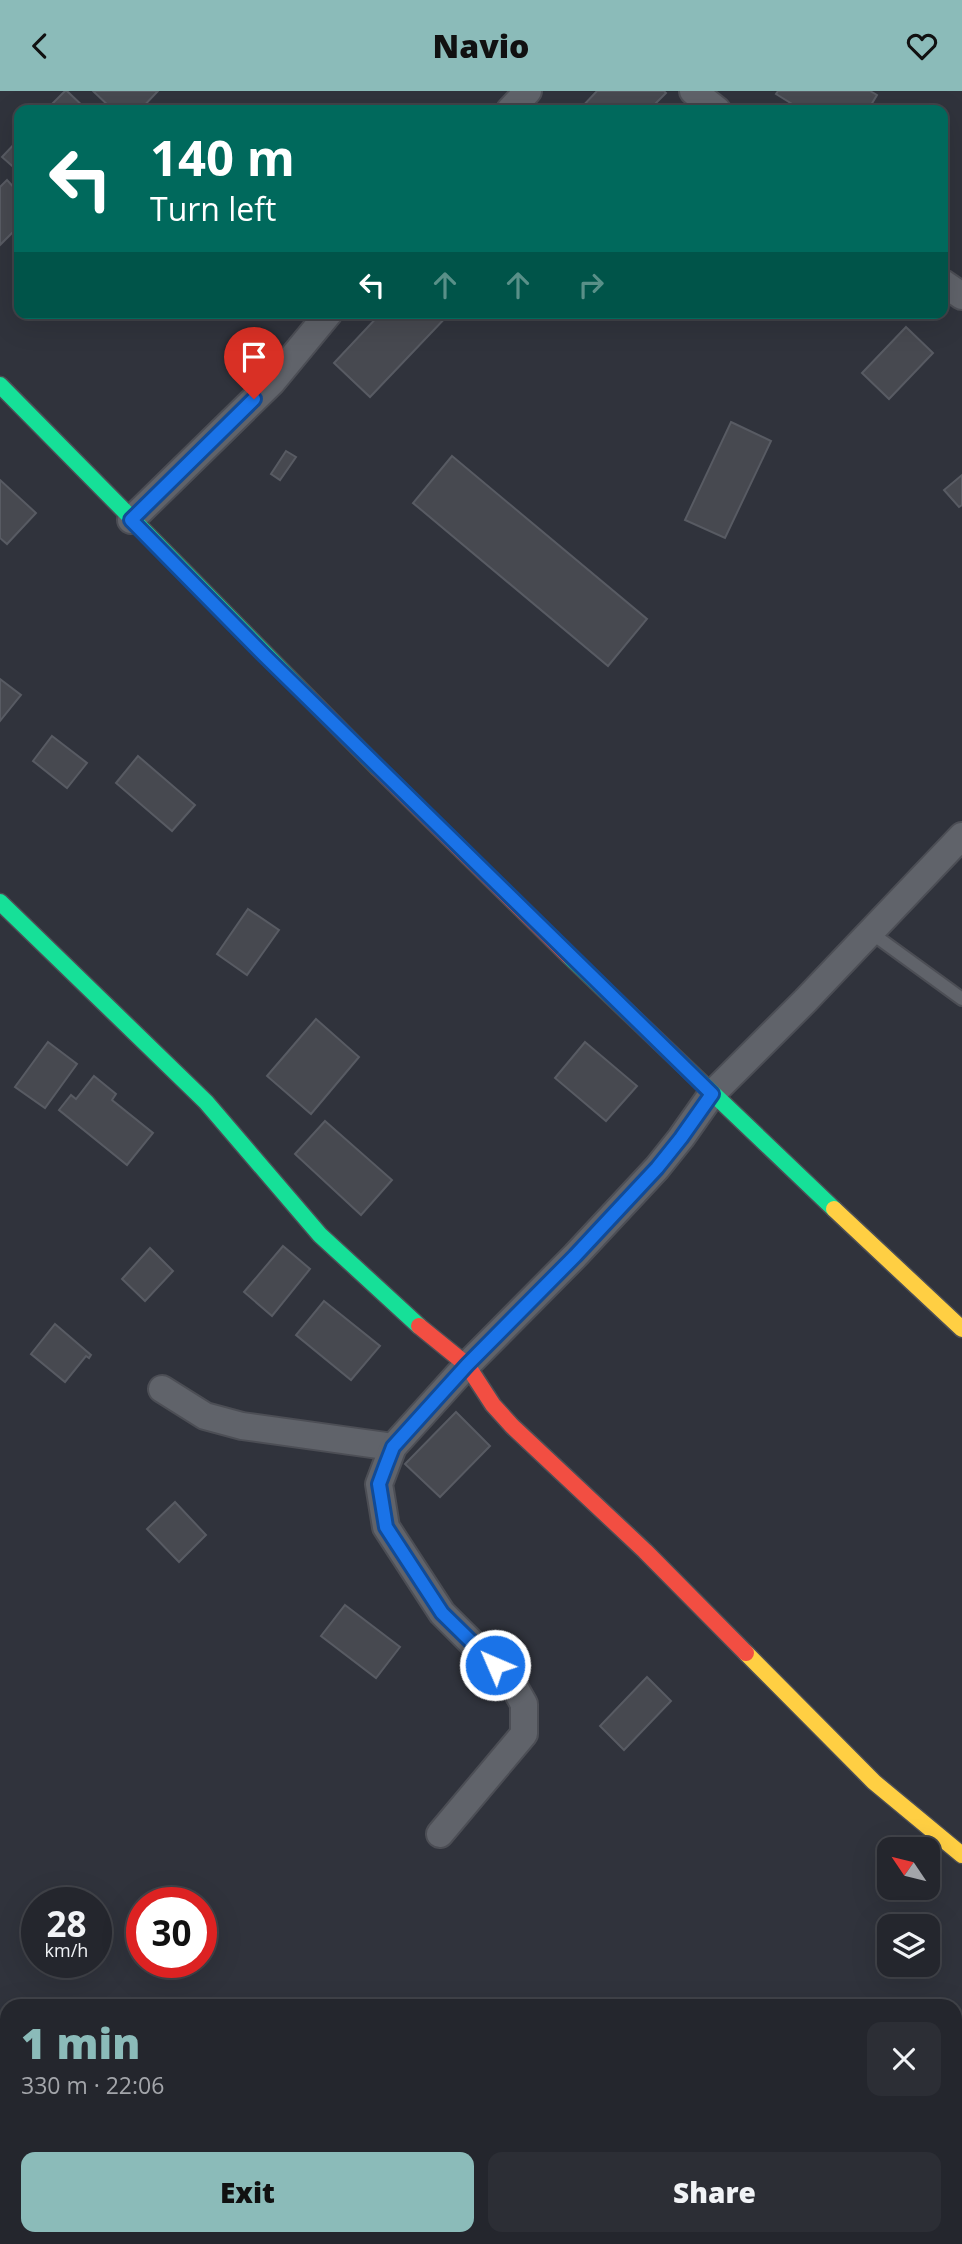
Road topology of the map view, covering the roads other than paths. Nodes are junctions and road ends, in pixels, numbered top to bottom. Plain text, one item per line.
1 (528, 91) edge
2 (693, 91) edge
3 (515, 105) edge
4 (711, 105) edge
5 (323, 319) edge
6 (0, 385) edge
7 (131, 520) junction
8 (962, 836) edge
9 (0, 902) edge
10 (870, 932) junction
11 (962, 999) edge
12 (712, 1094) junction
13 (962, 1329) edge
14 (467, 1365) junction
15 (162, 1389) dead end
16 (393, 1447) junction
17 (440, 1834) dead end
18 (962, 1855) edge

1 - 3 street
2 - 4 street
5 - 7 street
6 - 7 street
7 - 12 street
8 - 10 street
9 - 14 street
10 - 11 lane
10 - 12 street
12 - 13 street
12 - 14 street
14 - 16 street
14 - 18 street
15 - 16 street
16 - 17 street

